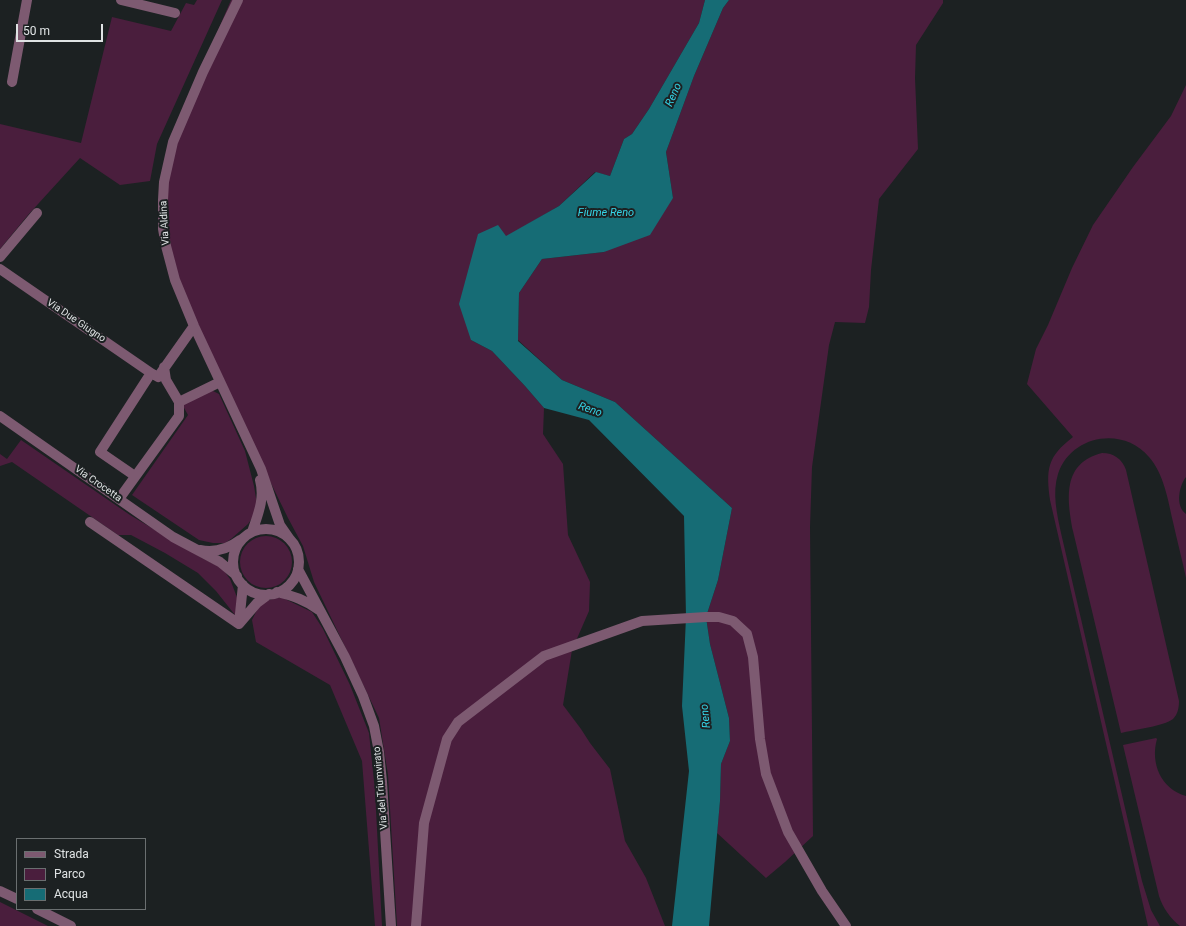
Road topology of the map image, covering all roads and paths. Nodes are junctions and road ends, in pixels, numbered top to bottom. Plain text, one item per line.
1 (27, 0) edge
2 (121, 0) edge
3 (238, 0) edge
4 (175, 13) dead end
5 (12, 82) dead end
6 (37, 214) dead end
7 (0, 257) edge
8 (0, 269) edge
9 (194, 326) junction
10 (164, 367) junction
11 (151, 373) junction
12 (220, 382) junction
13 (178, 402) junction
14 (0, 416) edge
15 (249, 444) junction
16 (135, 476) junction
17 (119, 499) junction
18 (90, 522) dead end
19 (248, 534) junction
20 (289, 538) junction
21 (198, 549) junction
22 (298, 569) junction
23 (236, 576) junction
24 (243, 585) junction
25 (273, 593) junction
26 (322, 613) junction
27 (239, 624) junction
28 (0, 891) edge
29 (16, 899) edge
30 (39, 910) edge
31 (71, 926) edge
32 (391, 926) edge
33 (416, 926) edge
34 (846, 926) edge

1 - 5 street
2 - 4 street
3 - 9 street, Via Aldina
6 - 7 street
8 - 11 street, Via Due Giugno
9 - 10 street
9 - 12 street, Via Aldina
10 - 11 street
10 - 13 street
11 - 16 street
12 - 13 street
12 - 15 street, Via Aldina
13 - 16 street
14 - 17 street, Via Crocetta
15 - 19 street, Via Aldina
15 - 20 street, Via Aldina
16 - 17 street
17 - 21 street, Via Crocetta
18 - 27 street
19 - 20 street
19 - 21 street, Via Crocetta
19 - 23 street
20 - 22 street
21 - 23 street, Via Crocetta
22 - 25 street
22 - 26 street, Via del Triumvirato
23 - 24 street
24 - 25 street
24 - 27 street
25 - 26 street, Via del Triumvirato
25 - 27 street
26 - 32 street, Via del Triumvirato
28 - 29 street
30 - 31 street
33 - 34 street

